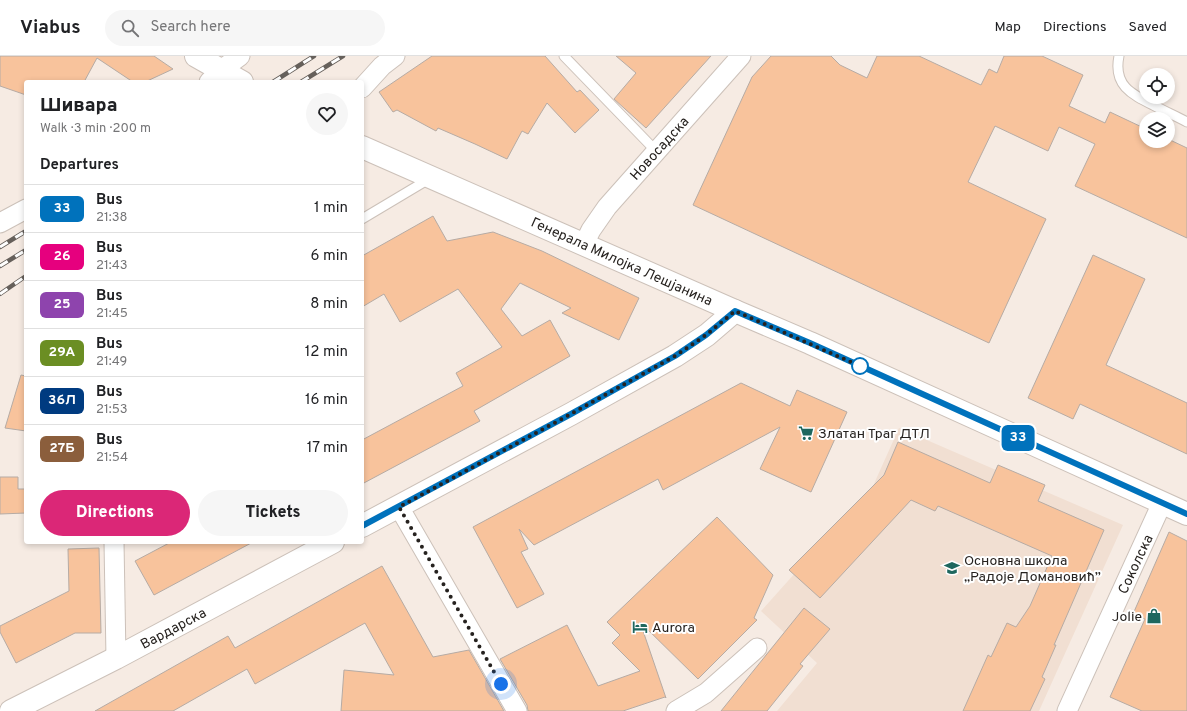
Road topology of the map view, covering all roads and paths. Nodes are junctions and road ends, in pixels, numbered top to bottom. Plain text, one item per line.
1 (196, 56) edge
2 (240, 56) edge
3 (395, 56) edge
4 (564, 56) edge
5 (741, 56) edge
6 (1119, 56) edge
7 (215, 76) edge
8 (233, 80) edge
9 (364, 86) edge
10 (1187, 122) edge
11 (364, 147) edge
12 (656, 151) junction
13 (431, 178) junction
14 (24, 210) edge
15 (364, 218) edge
16 (0, 223) edge
17 (584, 244) junction
18 (735, 311) junction
19 (1162, 503) junction
20 (399, 507) junction
21 (1187, 514) edge
22 (364, 525) edge
23 (114, 544) edge
24 (329, 544) edge
25 (757, 648) dead end
26 (116, 658) junction
27 (11, 711) edge
28 (517, 711) edge
29 (676, 711) edge
30 (1067, 711) edge

1 - 7 main road
2 - 7 street
3 - 9 street
4 - 12 lane
5 - 12 street, Новосадска
6 - 10 lane
7 - 8 main road
11 - 13 main road, Генерала Милојка Лешјанина
12 - 17 street, Новосадска
13 - 15 lane
13 - 17 main road, Генерала Милојка Лешјанина
14 - 16 street
17 - 18 main road, Генерала Милојка Лешјанина
18 - 19 main road, Генерала Милојка Лешјанина
18 - 20 main road
19 - 21 main road, Генерала Милојка Лешјанина
19 - 30 street, Соколска
20 - 22 main road
20 - 28 street
23 - 26 street
24 - 26 main road, Вардарска
25 - 29 street
26 - 27 main road, Вардарска

